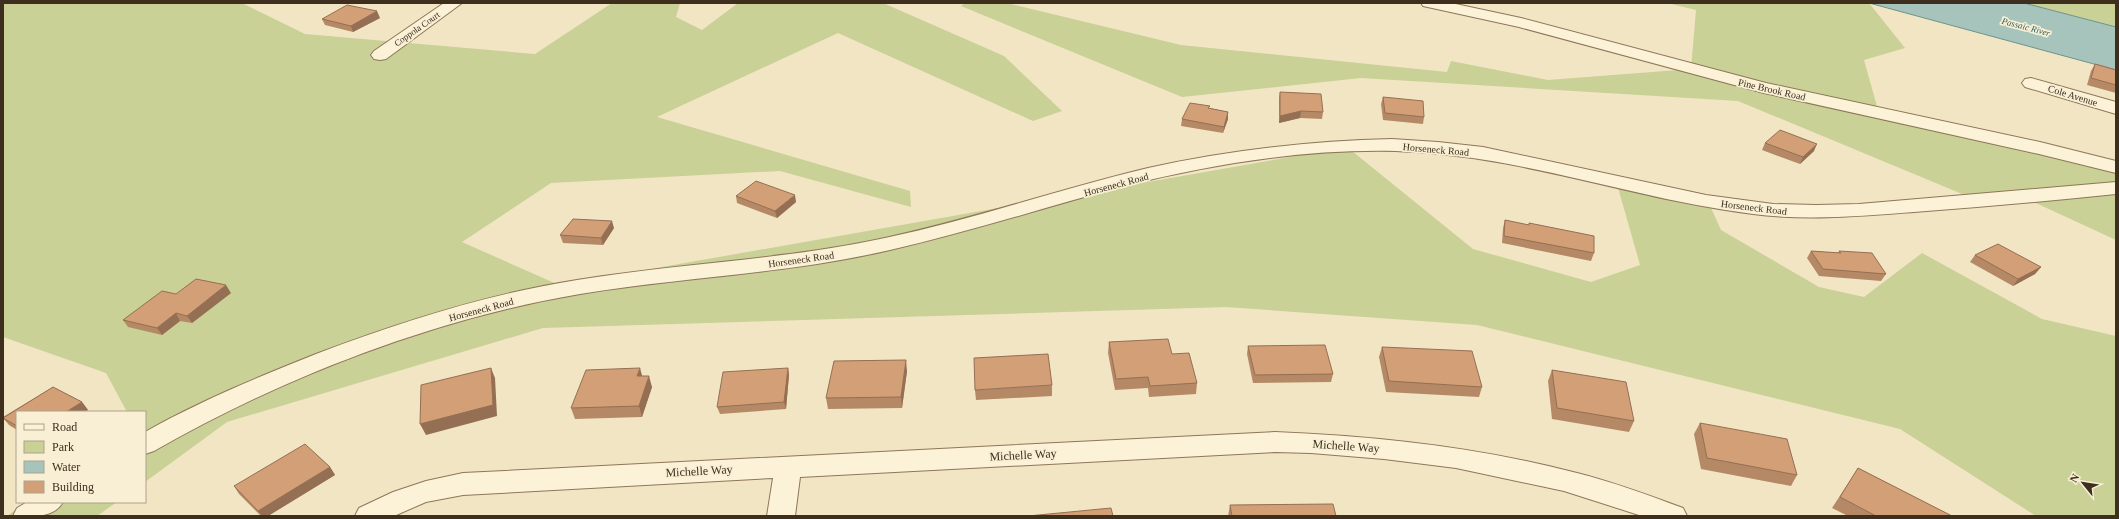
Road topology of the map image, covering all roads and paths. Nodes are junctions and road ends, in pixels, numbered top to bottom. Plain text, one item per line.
1 (454, 3) edge
2 (1429, 3) edge
3 (380, 55) dead end
4 (2031, 83) dead end
5 (2116, 108) edge
6 (2116, 167) edge
7 (2116, 188) edge
8 (146, 443) edge
9 (788, 466) junction
10 (47, 503) edge
11 (27, 516) edge
12 (369, 516) edge
13 (781, 516) edge
14 (1673, 516) edge

1 - 3 street, Coppola Court
2 - 6 street, Pine Brook Road
4 - 5 street, Cole Avenue
7 - 8 street, Horseneck Road
9 - 12 street, Michelle Way
9 - 13 street
9 - 14 street, Michelle Way
10 - 11 street

